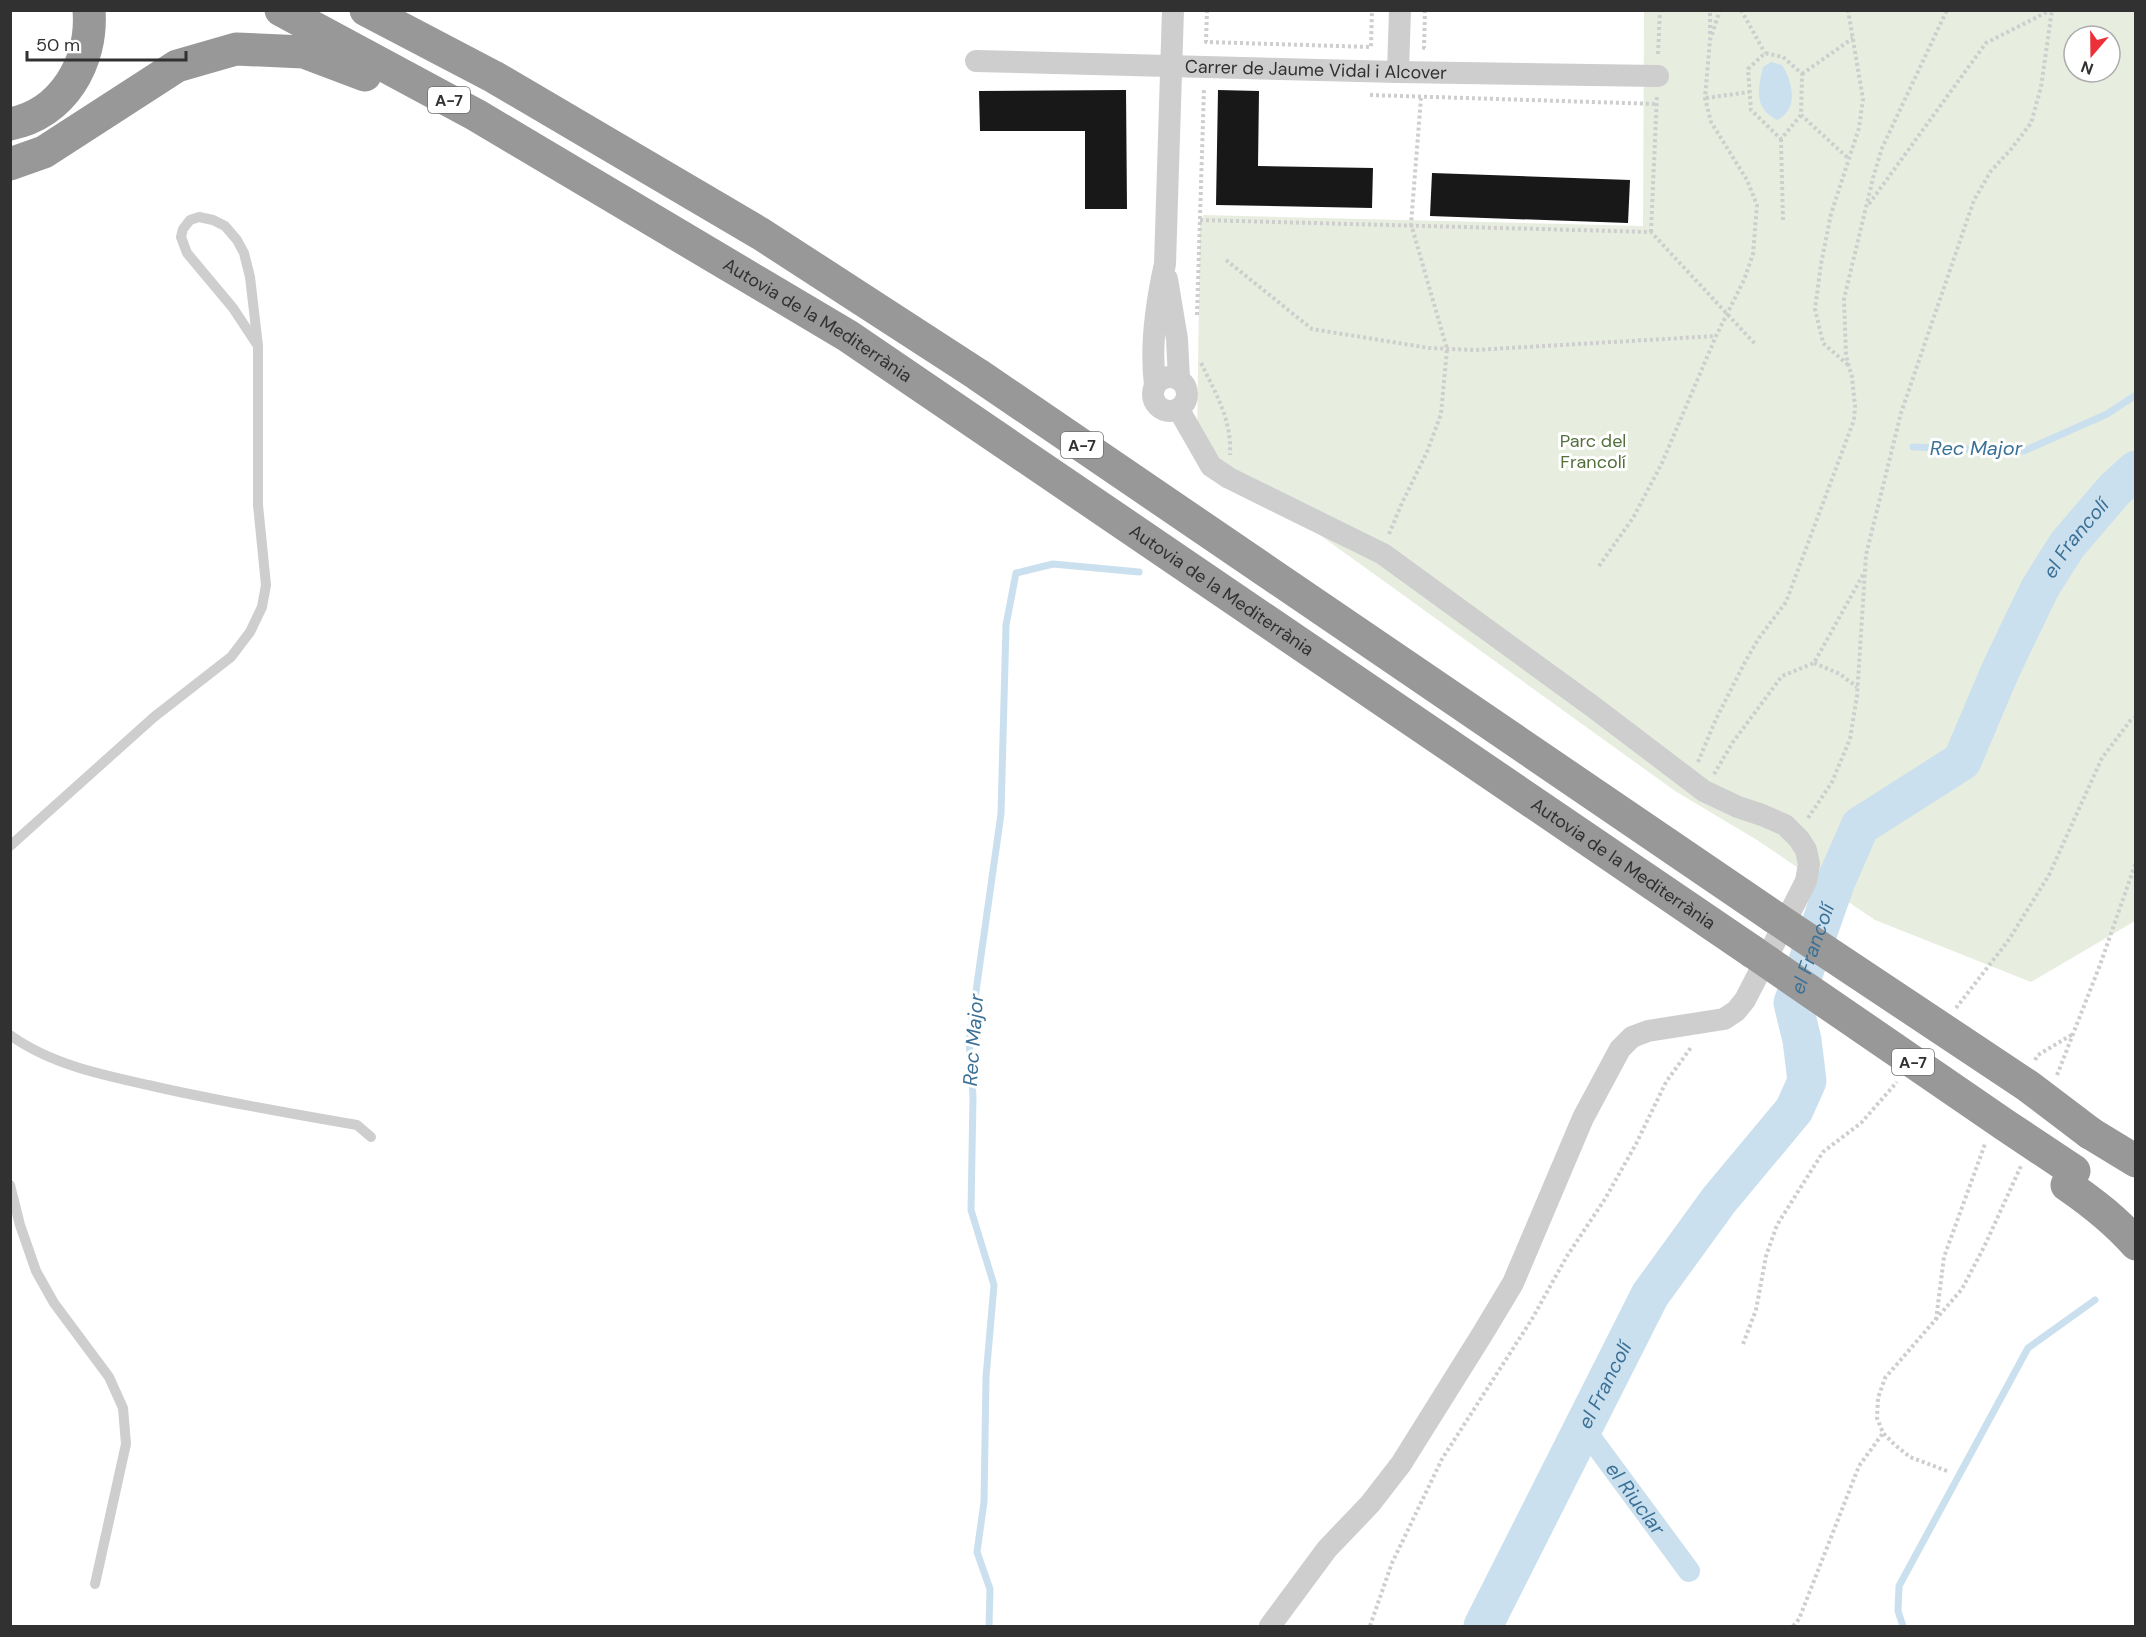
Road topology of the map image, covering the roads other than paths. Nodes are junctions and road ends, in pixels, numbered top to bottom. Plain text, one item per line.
1 (89, 10) edge
2 (281, 10) edge
3 (366, 10) edge
4 (1173, 10) edge
5 (1400, 10) edge
6 (976, 61) dead end
7 (1658, 65) road end
8 (1171, 66) junction
9 (1398, 72) junction
10 (10, 124) edge
11 (10, 164) edge
12 (614, 197) junction
13 (1165, 264) junction
14 (258, 346) junction
15 (1179, 379) junction
16 (1155, 385) junction
17 (1179, 410) junction
18 (10, 846) edge
19 (10, 1035) edge
20 (2094, 1125) junction
21 (371, 1137) dead end
22 (2136, 1137) edge
23 (2136, 1161) edge
24 (2071, 1178) junction
25 (10, 1185) edge
26 (2136, 1210) edge
27 (2136, 1244) edge
28 (95, 1584) dead end
29 (1270, 1626) edge

1 - 10 highway
2 - 12 highway, Autovia de la Mediterrània / A-7
3 - 20 highway, A-7, bridge
4 - 8 street
5 - 9 street
6 - 8 street, Carrer de Jaume Vidal i Alcover
7 - 9 street, Carrer de Jaume Vidal i Alcover
8 - 9 street, Carrer de Jaume Vidal i Alcover
8 - 13 street
11 - 12 highway
12 - 24 highway, Autovia de la Mediterrània / A-7, bridge
13 - 15 street
13 - 16 street
14 - 14 lane
14 - 18 lane
15 - 16 street
15 - 17 street
16 - 17 street
17 - 29 street
19 - 21 lane
20 - 22 highway
20 - 23 highway, A-7
24 - 26 highway, Autovia de la Mediterrània / A-7
24 - 27 highway
25 - 28 lane

